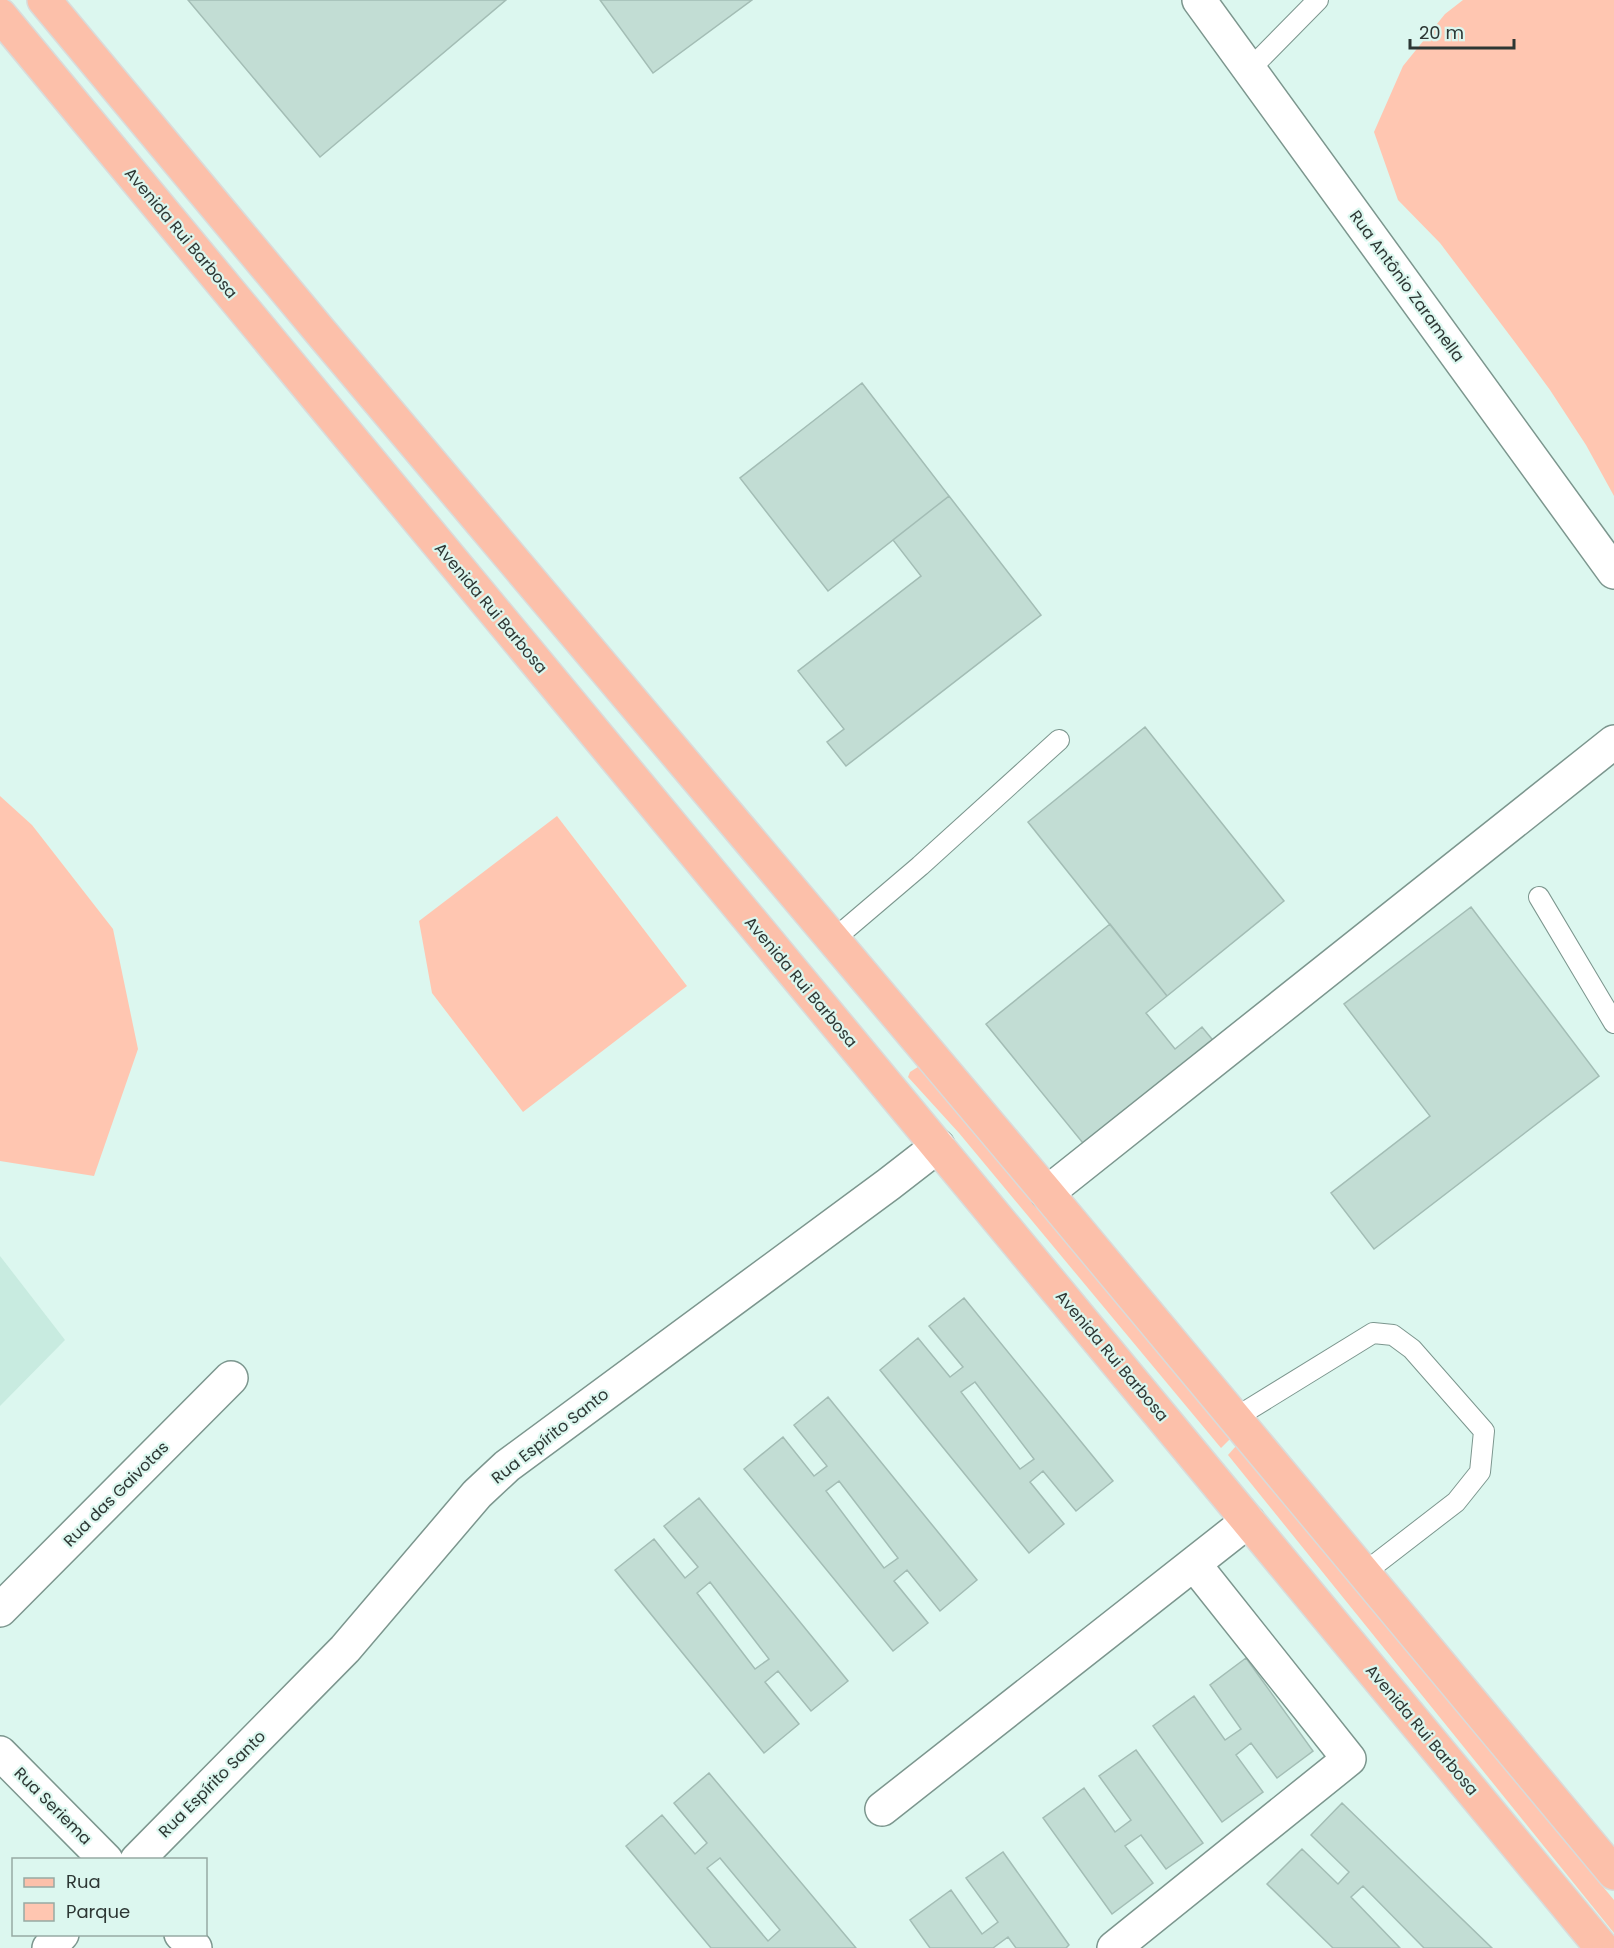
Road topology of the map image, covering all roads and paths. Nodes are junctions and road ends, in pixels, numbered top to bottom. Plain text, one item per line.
1 (44, 0) edge
2 (1199, 0) edge
3 (1318, 0) edge
4 (0, 16) edge
5 (1250, 69) junction
6 (1614, 572) edge
7 (1059, 740) dead end
8 (1614, 742) edge
9 (1539, 897) dead end
10 (833, 940) junction
11 (1614, 1023) edge
12 (938, 1146) junction
13 (1047, 1193) junction
14 (231, 1378) dead end
15 (1235, 1418) junction
16 (1248, 1521) junction
17 (1194, 1564) junction
18 (1364, 1573) junction
19 (0, 1610) edge
20 (0, 1753) edge
21 (882, 1809) dead end
22 (104, 1858) edge
23 (139, 1858) edge
24 (1614, 1873) edge
25 (61, 1936) edge
26 (182, 1936) edge
27 (49, 1948) edge
28 (195, 1948) edge
29 (1114, 1948) edge
30 (1602, 1948) edge

1 - 10 main road
2 - 5 street, Rua Antônio Zaramella
3 - 5 lane
4 - 12 main road, Avenida Rui Barbosa
5 - 6 street, Rua Antônio Zaramella
7 - 10 lane
8 - 13 street
9 - 11 lane
10 - 13 main road
12 - 16 main road, Avenida Rui Barbosa
12 - 23 street, Rua Espírito Santo
13 - 15 main road
14 - 19 street, Rua das Gaivotas
15 - 18 main road
15 - 18 lane
16 - 17 street
16 - 30 main road, Avenida Rui Barbosa
17 - 21 street
17 - 29 street
18 - 24 main road
20 - 22 street, Rua Seriema
25 - 27 street
26 - 28 street

